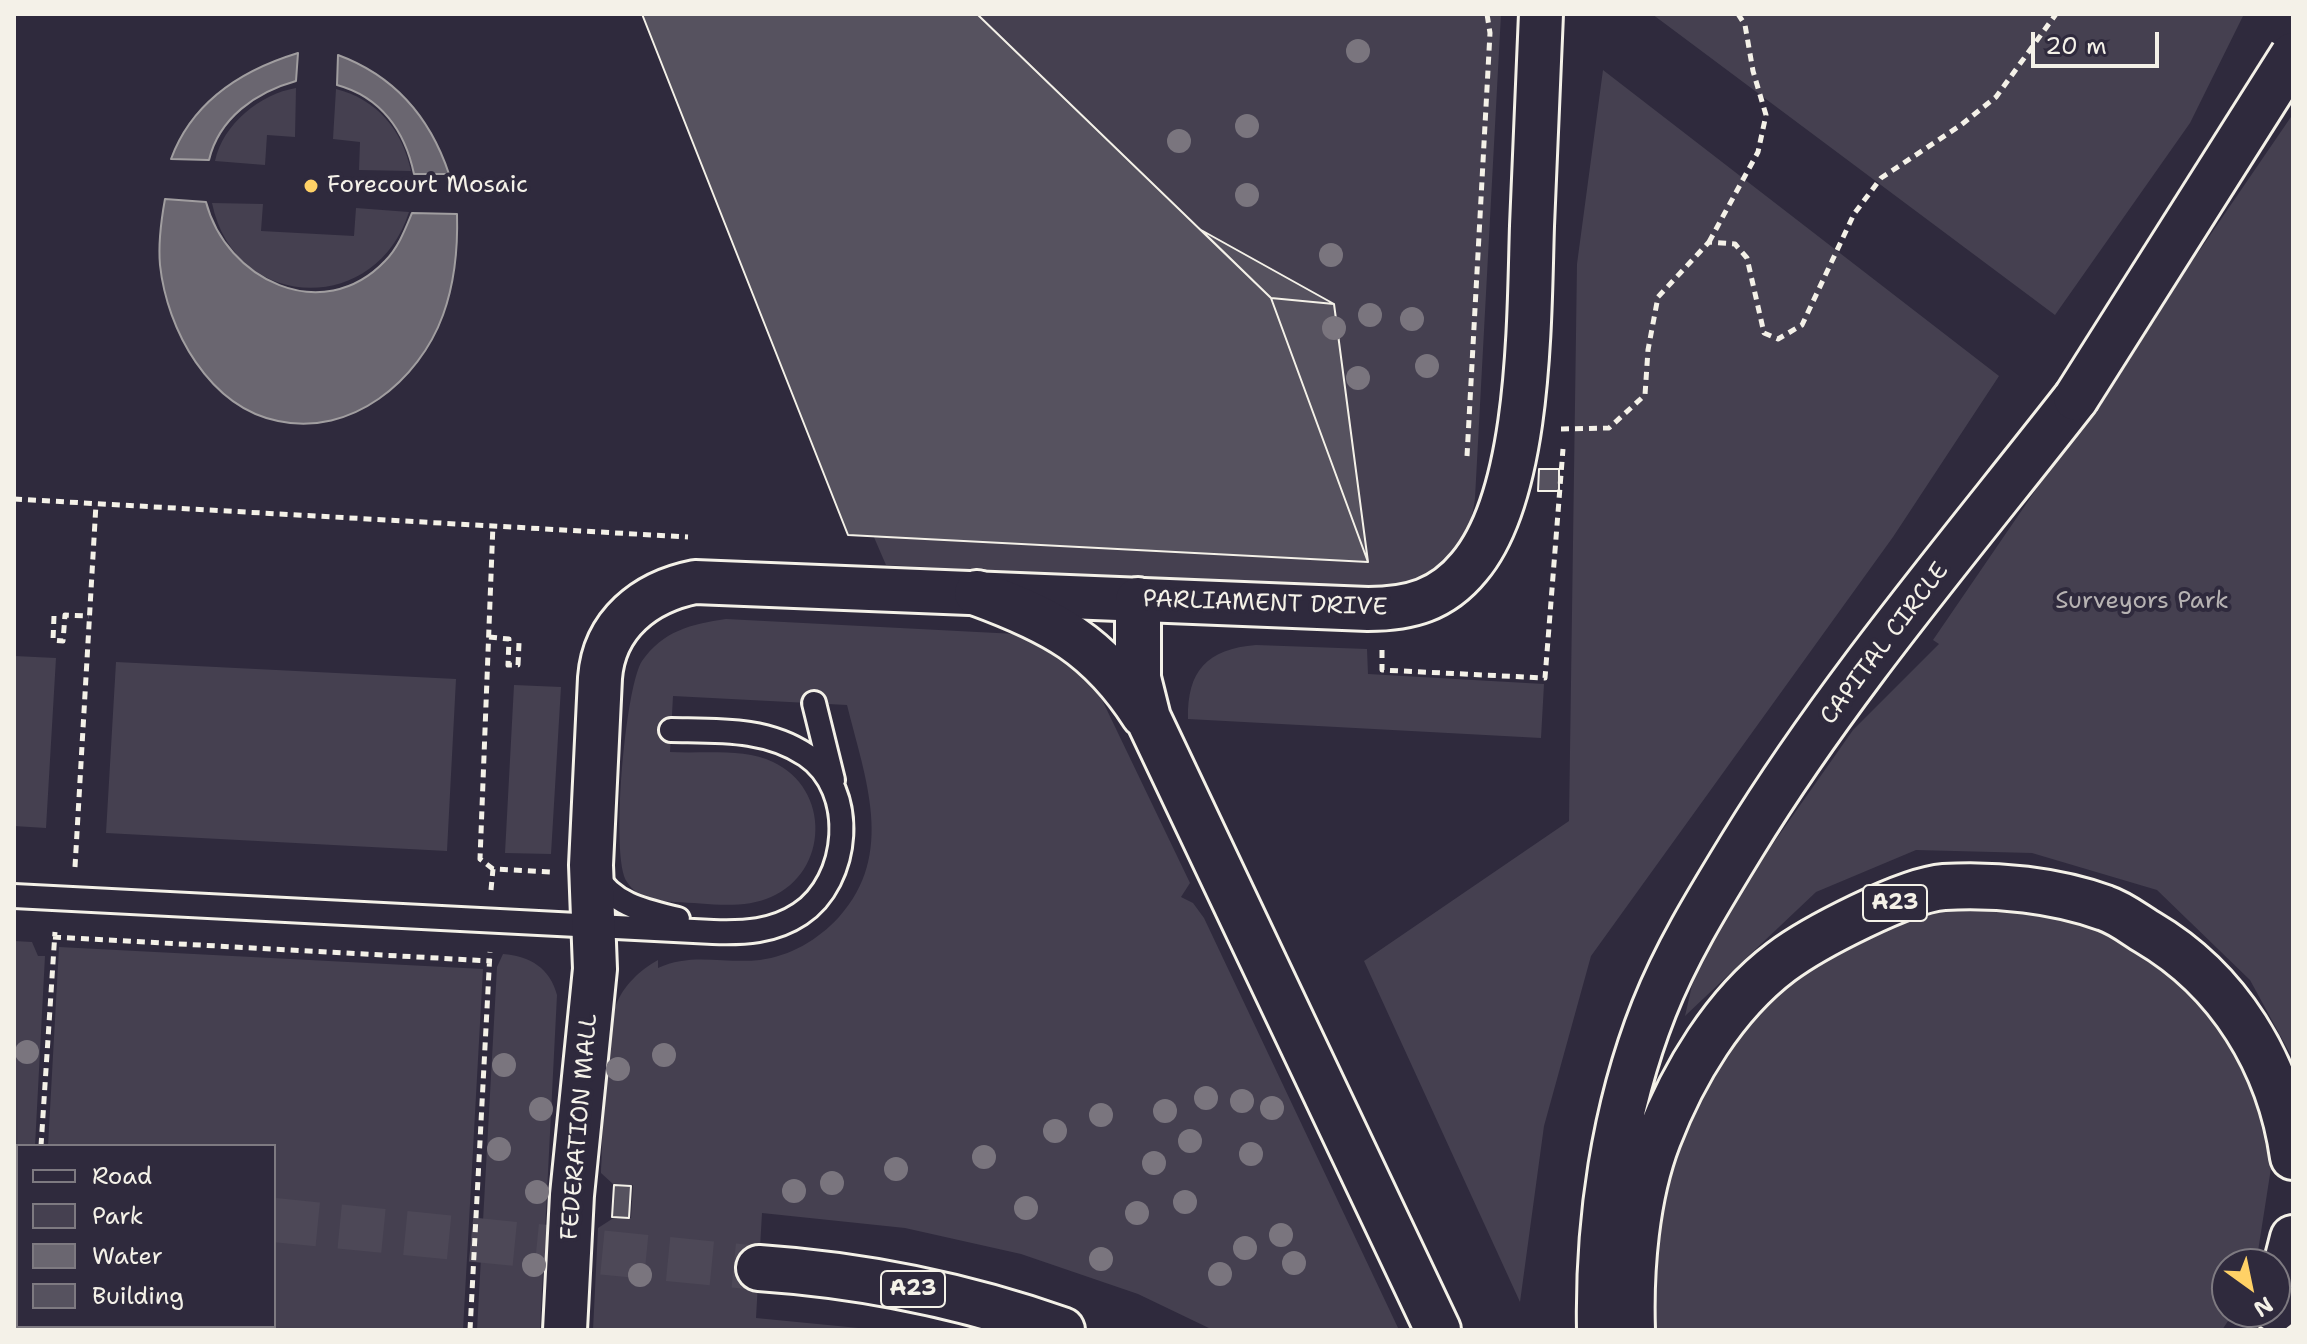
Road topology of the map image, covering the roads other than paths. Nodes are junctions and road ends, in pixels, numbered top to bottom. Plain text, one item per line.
1 (1541, 14) edge
2 (2293, 55) edge
3 (977, 593) junction
4 (1138, 600) junction
5 (814, 703) dead end
6 (671, 730) dead end
7 (1155, 735) junction
8 (836, 794) junction
9 (591, 869) junction
10 (14, 896) edge
11 (594, 924) junction
12 (770, 928) junction
13 (2293, 1157) edge
14 (759, 1268) tunnel mouth
15 (565, 1330) edge
16 (1062, 1330) edge
17 (1438, 1330) edge
18 (1600, 1330) edge
19 (1632, 1330) edge

1 - 4 street, PARLIAMENT DRIVE
2 - 18 highway, CAPITAL CIRCLE, bridge
3 - 4 street, PARLIAMENT DRIVE
3 - 7 highway
3 - 9 street, PARLIAMENT DRIVE
4 - 7 highway
5 - 8 lane
6 - 8 lane
7 - 17 highway
8 - 12 lane
9 - 11 street, FEDERATION MALL
9 - 12 lane
10 - 11 lane
11 - 12 lane
11 - 15 street, FEDERATION MALL
13 - 19 highway, A23
14 - 16 highway, A23

